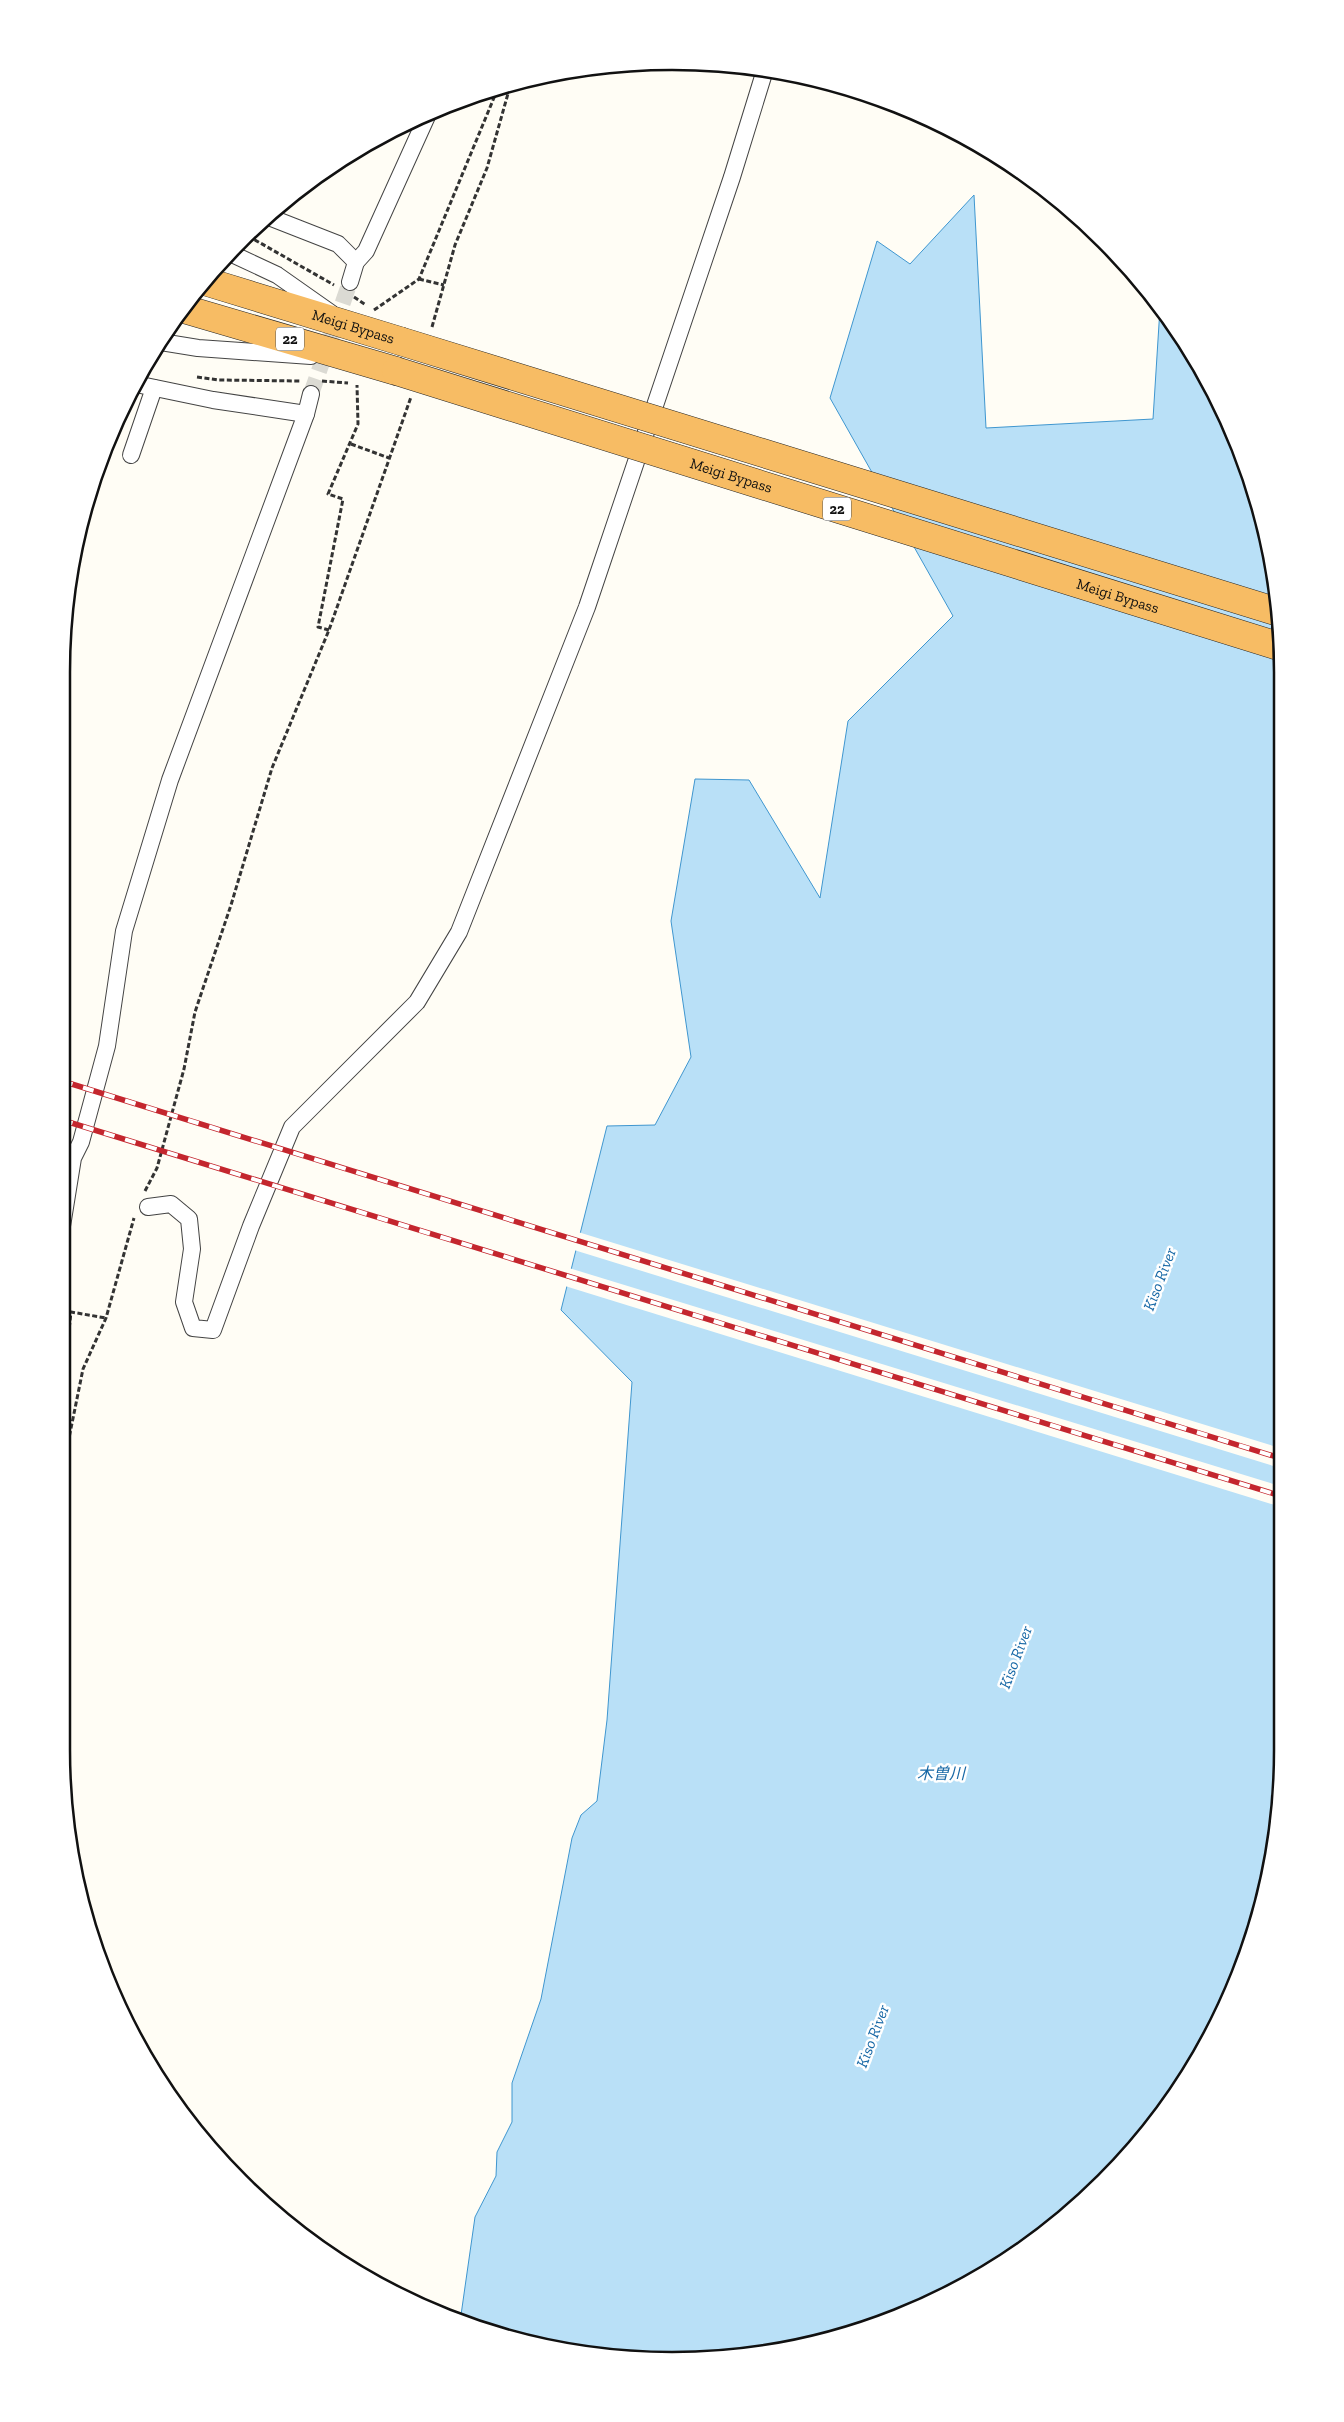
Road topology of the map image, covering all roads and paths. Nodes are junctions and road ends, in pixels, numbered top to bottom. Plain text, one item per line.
1 (763, 77) edge
2 (509, 93) edge
3 (494, 97) edge
4 (423, 124) edge
5 (275, 219) edge
6 (254, 239) edge
7 (237, 256) edge
8 (356, 262) junction
9 (419, 279) junction
10 (211, 284) edge
11 (444, 286) junction
12 (347, 288) junction
13 (374, 310) junction
14 (190, 311) edge
15 (383, 313) dead end
16 (353, 328) junction
17 (430, 332) dead end
18 (168, 343) edge
19 (192, 376) dead end
20 (363, 378) junction
21 (405, 380) junction
22 (310, 385) junction
23 (143, 386) edge
24 (154, 388) junction
25 (306, 414) junction
26 (351, 444) junction
27 (131, 455) dead end
28 (390, 458) junction
29 (1271, 610) edge
30 (329, 630) junction
31 (1273, 645) edge
32 (70, 1155) edge
33 (142, 1206) junction
34 (106, 1318) junction
35 (70, 1321) edge
36 (70, 1433) edge

1 - 33 street
2 - 11 path
3 - 9 path
4 - 8 street
5 - 8 street
6 - 12 path
7 - 16 street
8 - 12 street
9 - 11 path
9 - 13 path
10 - 16 highway, Meigi Bypass / 22
11 - 17 path
12 - 13 path
13 - 15 path
14 - 20 highway, Meigi Bypass / 22
16 - 29 highway, Meigi Bypass / 22, bridge
18 - 20 street
19 - 22 path
20 - 21 highway, Meigi Bypass / 22
20 - 22 path
20 - 26 path
21 - 28 path
21 - 31 highway, Meigi Bypass / 22, bridge
22 - 25 street
23 - 24 street
24 - 25 street
24 - 27 street
25 - 32 street
26 - 28 path
26 - 30 path
28 - 30 path
30 - 33 path
33 - 34 path
34 - 35 path
34 - 36 path

